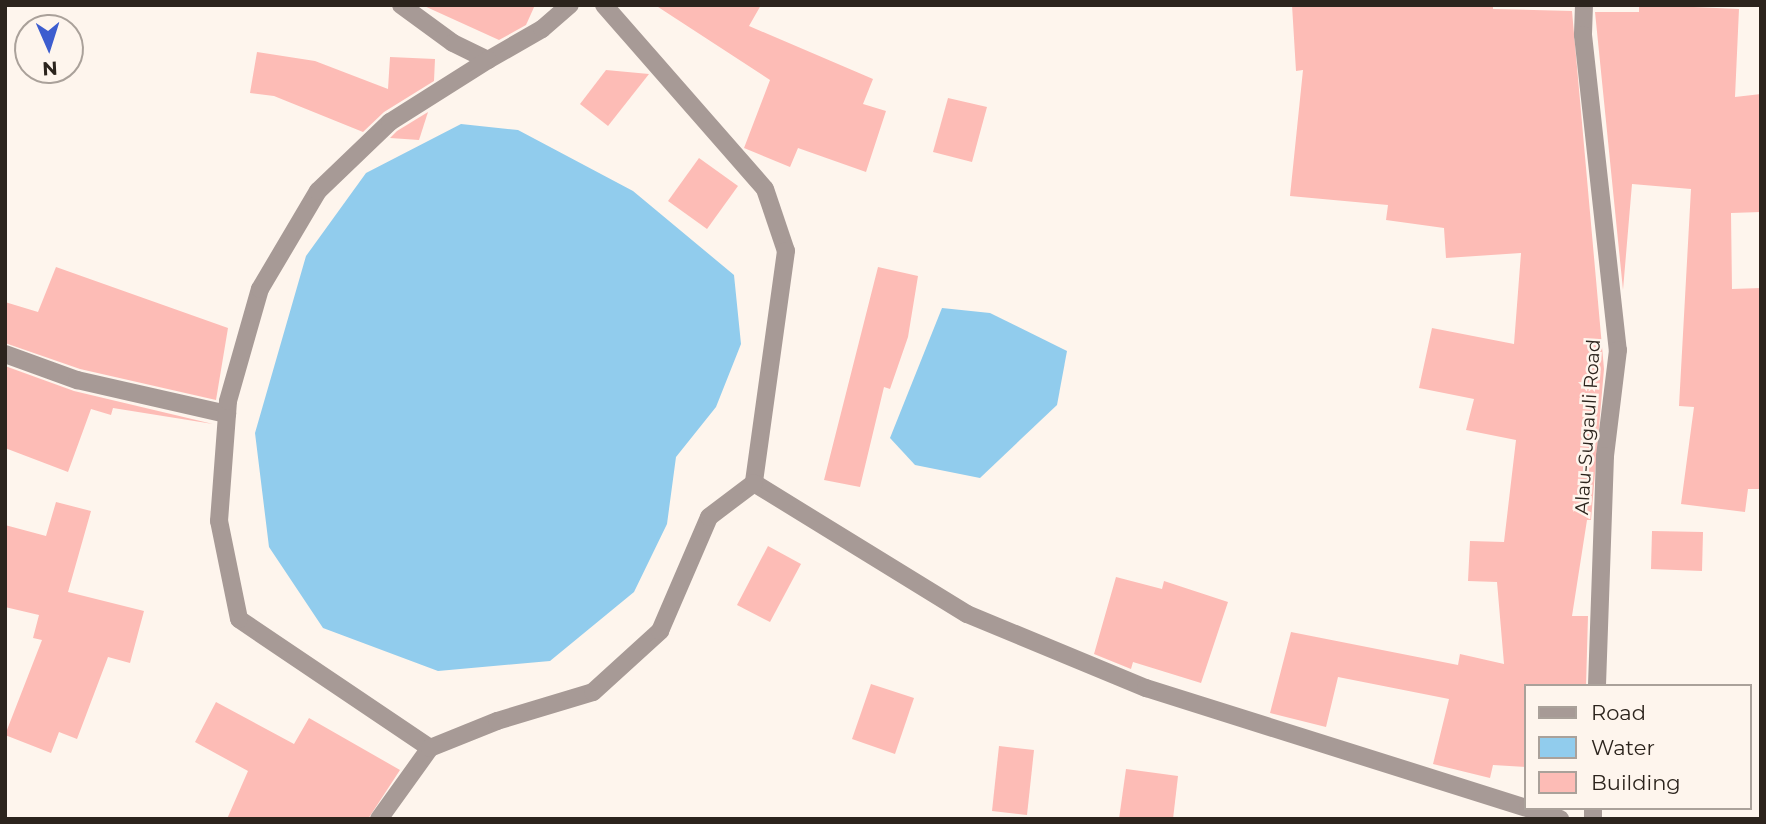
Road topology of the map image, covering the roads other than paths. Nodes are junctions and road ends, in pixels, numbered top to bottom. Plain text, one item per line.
1 (401, 5) edge
2 (570, 5) edge
3 (604, 5) edge
4 (1584, 5) edge
5 (488, 60) junction
6 (5, 354) edge
7 (227, 414) junction
8 (754, 483) junction
9 (1597, 684) edge
10 (430, 747) junction
11 (1524, 807) edge
12 (1533, 810) edge
13 (379, 819) edge
14 (1560, 819) edge

1 - 5 street
2 - 5 street
3 - 8 street
4 - 9 street, Alau-Sugauli Road
5 - 7 street
6 - 7 street
7 - 10 street
8 - 10 street
8 - 11 street
10 - 13 street
12 - 14 street

